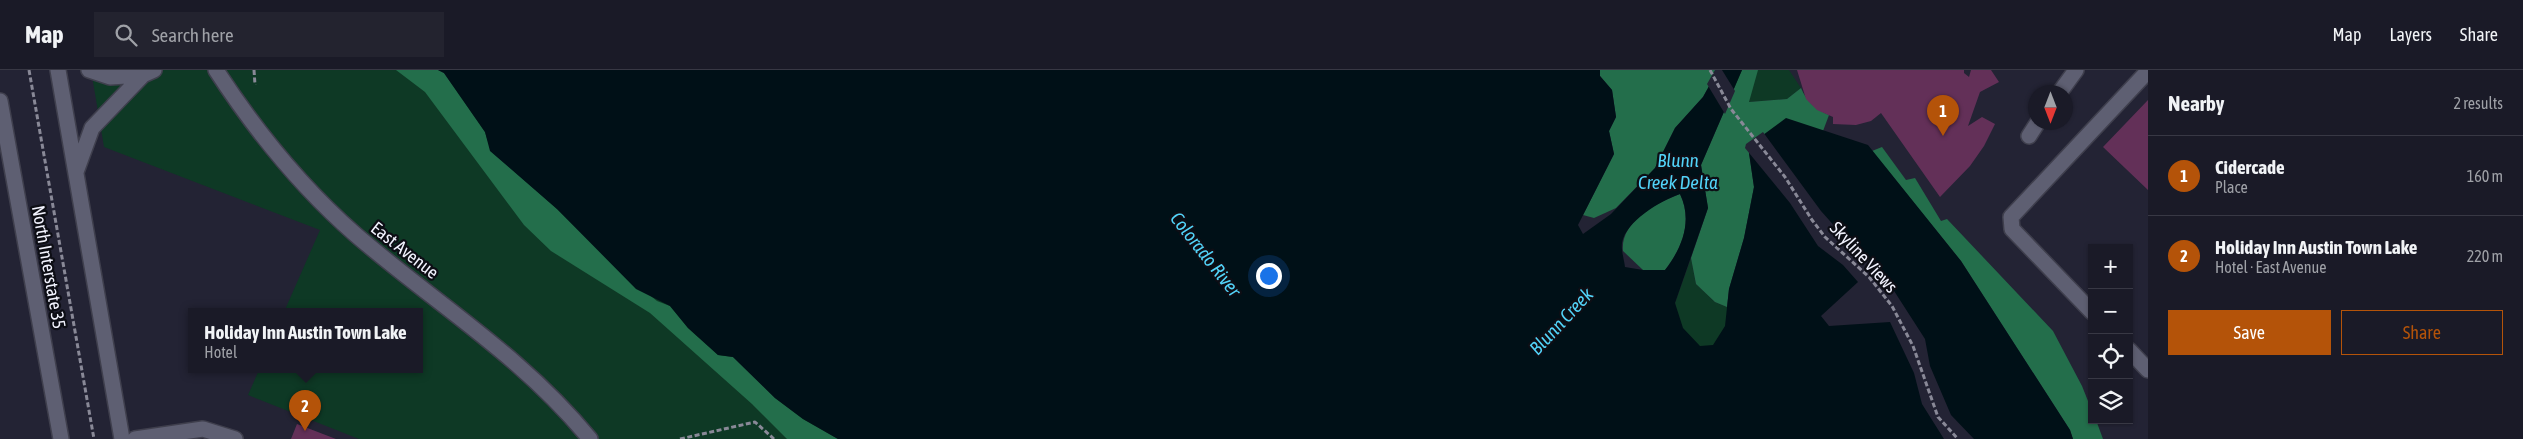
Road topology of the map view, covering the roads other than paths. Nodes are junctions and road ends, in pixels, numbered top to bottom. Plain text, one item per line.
1 (58, 70) edge
2 (89, 70) edge
3 (216, 70) edge
4 (2076, 70) edge
5 (2148, 71) edge
6 (148, 73) edge
7 (2065, 85) edge
8 (0, 102) edge
9 (2032, 130) edge
10 (2028, 136) dead end
11 (75, 173) junction
12 (2088, 308) edge
13 (2133, 354) edge
14 (2148, 370) edge
15 (175, 436) edge
16 (61, 439) edge
17 (122, 439) edge
18 (135, 439) edge
19 (234, 439) edge
20 (590, 439) edge

1 - 11 main road
2 - 6 main road
3 - 20 main road, East Avenue
4 - 7 main road
5 - 12 main road
6 - 11 main road
8 - 16 main road, North Interstate 35
9 - 10 main road
11 - 17 main road
13 - 14 main road
15 - 18 main road
15 - 19 main road

